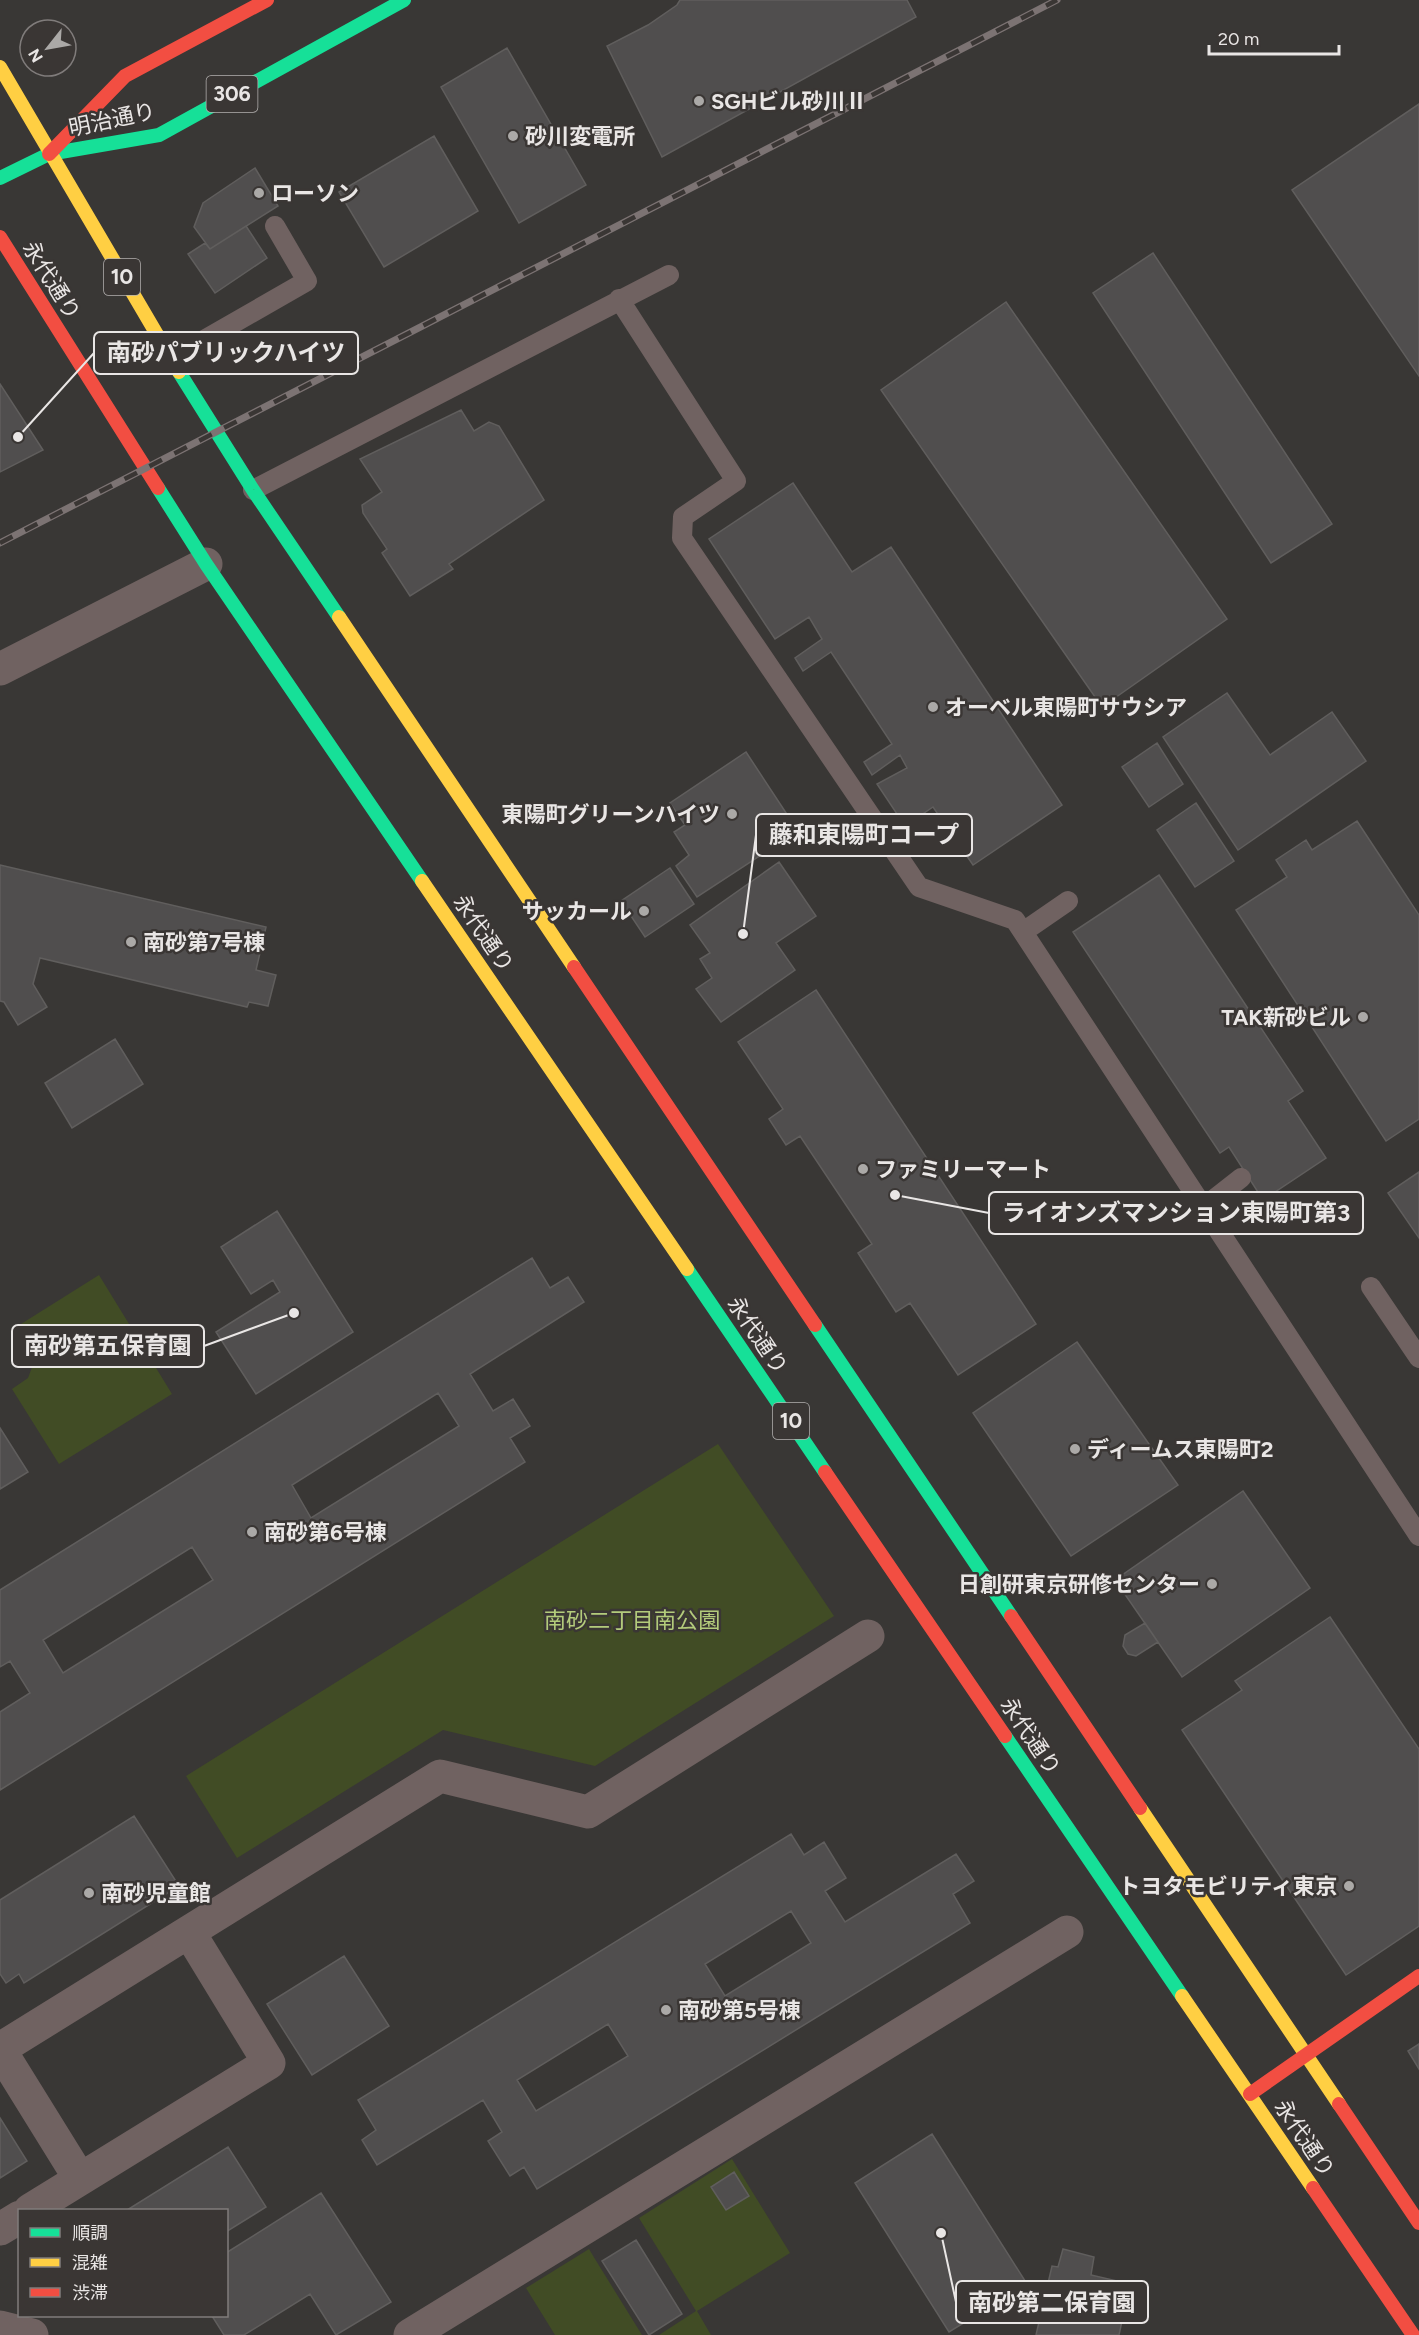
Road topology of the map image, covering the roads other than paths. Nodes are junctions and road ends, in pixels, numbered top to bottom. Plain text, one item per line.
1 (267, 0) edge
2 (404, 0) edge
3 (0, 67) edge
4 (49, 154) junction
5 (0, 178) edge
6 (274, 226) dead end
7 (0, 237) edge
8 (669, 274) dead end
9 (619, 299) junction
10 (171, 359) junction
11 (253, 490) junction
12 (206, 564) junction
13 (0, 669) edge
14 (1068, 901) dead end
15 (1023, 932) junction
16 (1241, 1178) dead end
17 (1204, 1207) junction
18 (1371, 1287) dead end
19 (1419, 1358) edge
20 (1419, 1536) edge
21 (868, 1636) dead end
22 (189, 1932) junction
23 (1067, 1932) dead end
24 (1419, 1976) edge
25 (0, 2049) edge
26 (1305, 2055) junction
27 (1250, 2094) junction
28 (80, 2179) junction
29 (33, 2209) edge
30 (18, 2218) edge
31 (1419, 2223) edge
32 (0, 2229) edge
33 (0, 2327) edge
34 (32, 2335) edge
35 (410, 2335) edge
36 (1413, 2335) edge

1 - 4 main road, 明治通り
2 - 4 main road, 明治通り / 306
3 - 4 main road, 10
4 - 5 main road, 明治通り
4 - 10 main road, 10
6 - 10 lane
7 - 12 main road, 永代通り / 10
8 - 9 lane
9 - 11 lane
9 - 15 lane
10 - 11 main road, 10
11 - 26 main road, 永代通り / 10
12 - 13 street
12 - 27 main road, 永代通り / 10
14 - 15 lane
15 - 17 lane
16 - 17 lane
17 - 20 lane
18 - 19 lane
21 - 22 street
22 - 25 street
22 - 28 street
23 - 35 street
24 - 26 main road
25 - 28 street
26 - 27 main road
26 - 31 main road, 永代通り / 10
27 - 36 main road, 永代通り / 10
28 - 29 street
30 - 32 street
33 - 34 street

